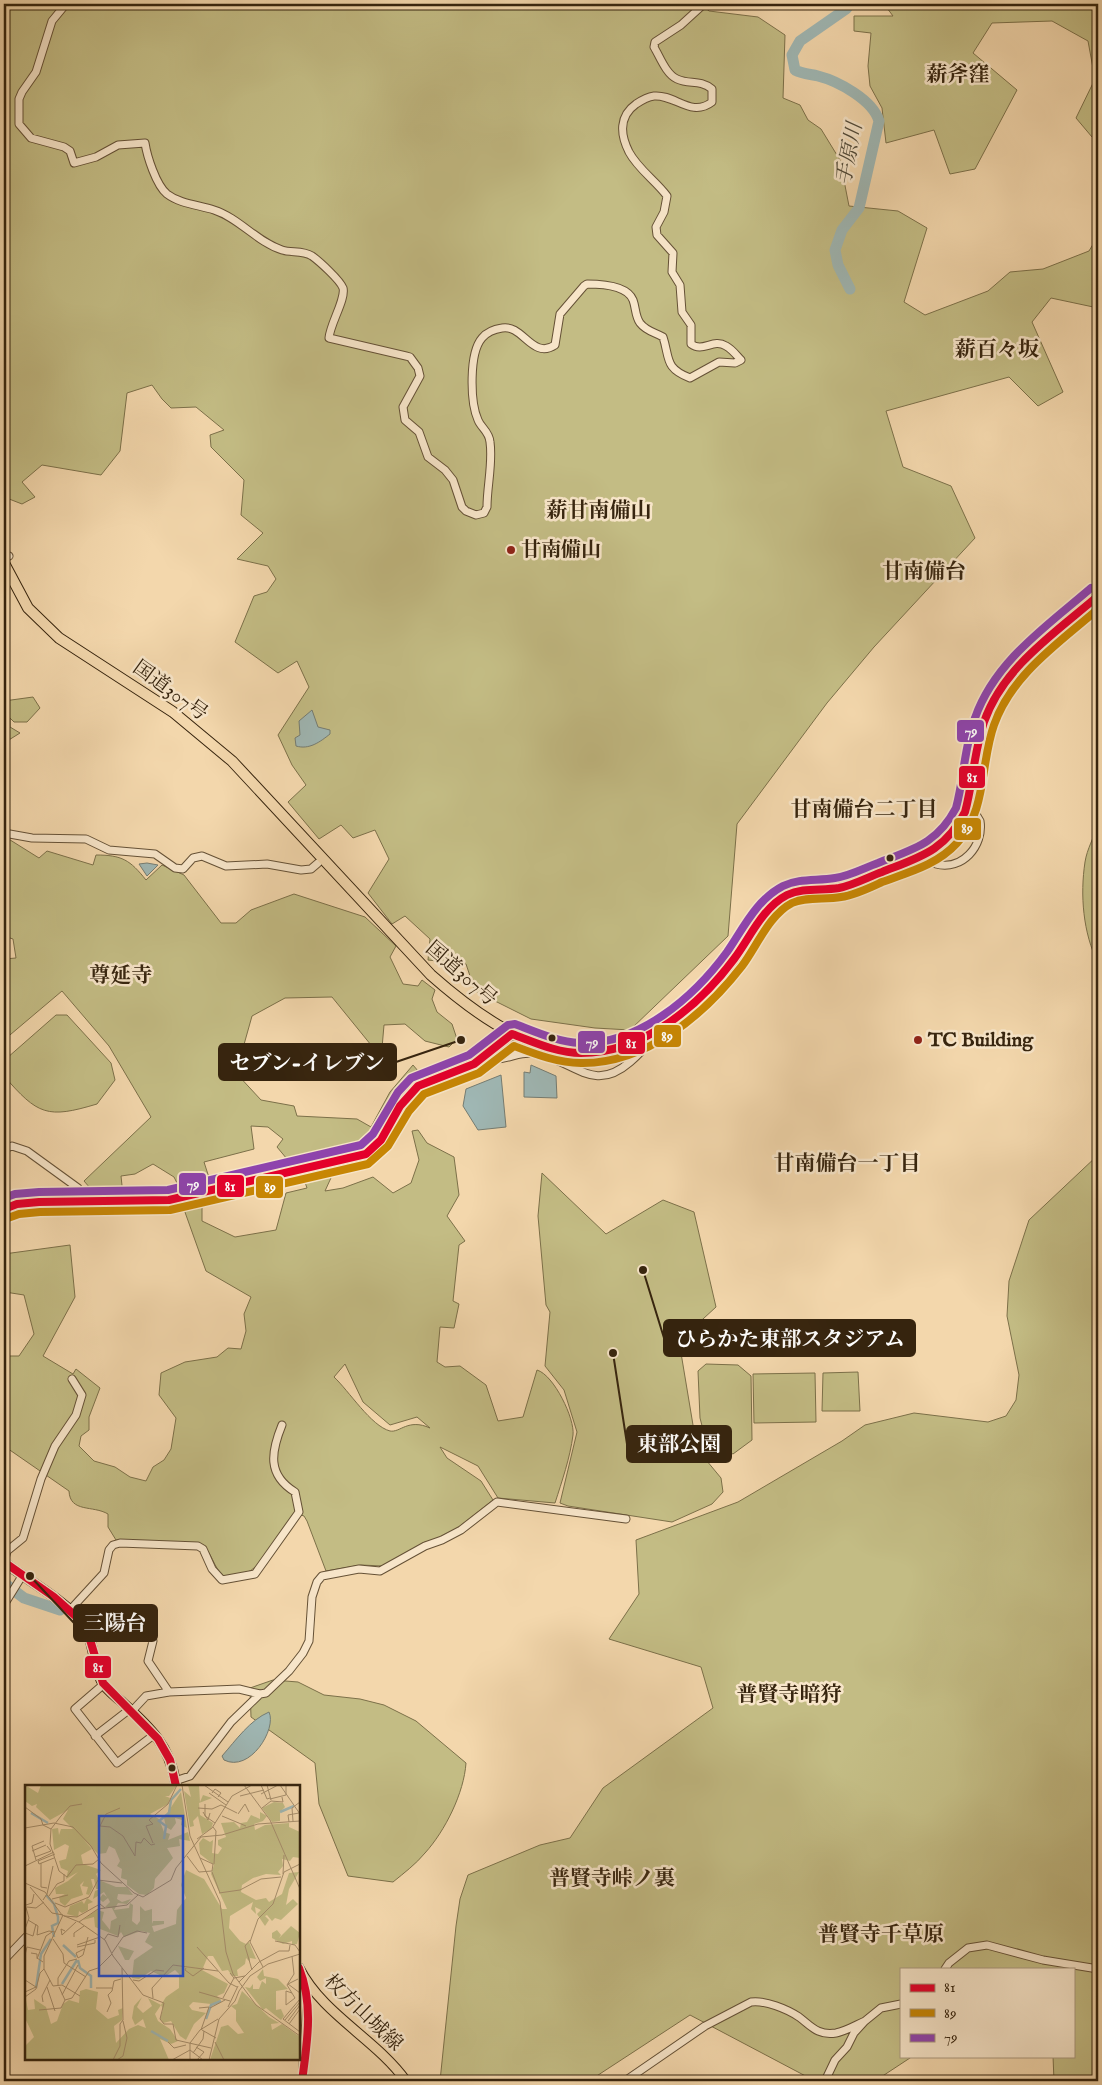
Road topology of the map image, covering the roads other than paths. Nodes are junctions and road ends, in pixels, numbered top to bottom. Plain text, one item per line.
1 (66, 4) edge
2 (704, 4) edge
3 (5, 559) edge
4 (1098, 596) edge
5 (966, 812) junction
6 (4, 833) edge
7 (930, 854) junction
8 (318, 863) dead end
9 (512, 1034) junction
10 (648, 1038) junction
11 (490, 1054) junction
12 (4, 1149) edge
13 (85, 1202) junction
14 (4, 1209) edge
15 (72, 1379) dead end
16 (282, 1425) dead end
17 (626, 1519) dead end
18 (4, 1562) edge
19 (22, 1576) junction
20 (4, 1605) edge
21 (70, 1610) junction
22 (134, 1619) dead end
23 (104, 1684) junction
24 (169, 1692) junction
25 (260, 1694) junction
26 (131, 1710) junction
27 (155, 1734) junction
28 (96, 1736) junction
29 (175, 1784) edge
30 (25, 1938) edge
31 (4, 1960) edge
32 (946, 1968) edge
33 (1098, 1969) edge
34 (300, 1970) edge
35 (304, 1979) junction
36 (900, 2004) edge
37 (865, 2021) junction
38 (302, 2081) edge
39 (406, 2081) edge
40 (625, 2081) edge
41 (825, 2081) edge

1 - 2 street
3 - 9 highway, 国道307号
4 - 5 highway, 国道307号
5 - 7 highway, 国道307号
5 - 7 street
6 - 8 street
7 - 10 highway, 国道307号
9 - 10 highway, 国道307号
9 - 11 main road
10 - 11 street
11 - 13 main road
12 - 13 street
13 - 14 main road
15 - 18 street
16 - 21 street
17 - 25 street
18 - 19 main road
19 - 20 street
19 - 21 main road
21 - 23 main road
22 - 24 street
23 - 26 main road
23 - 28 street
24 - 25 street
24 - 26 street
25 - 29 street
26 - 27 main road
26 - 28 street
27 - 28 street
27 - 29 main road
30 - 31 street
32 - 33 street
34 - 35 main road, 枚方山城線
35 - 38 street
35 - 39 main road, 枚方山城線
36 - 37 street
37 - 40 street
37 - 41 street

